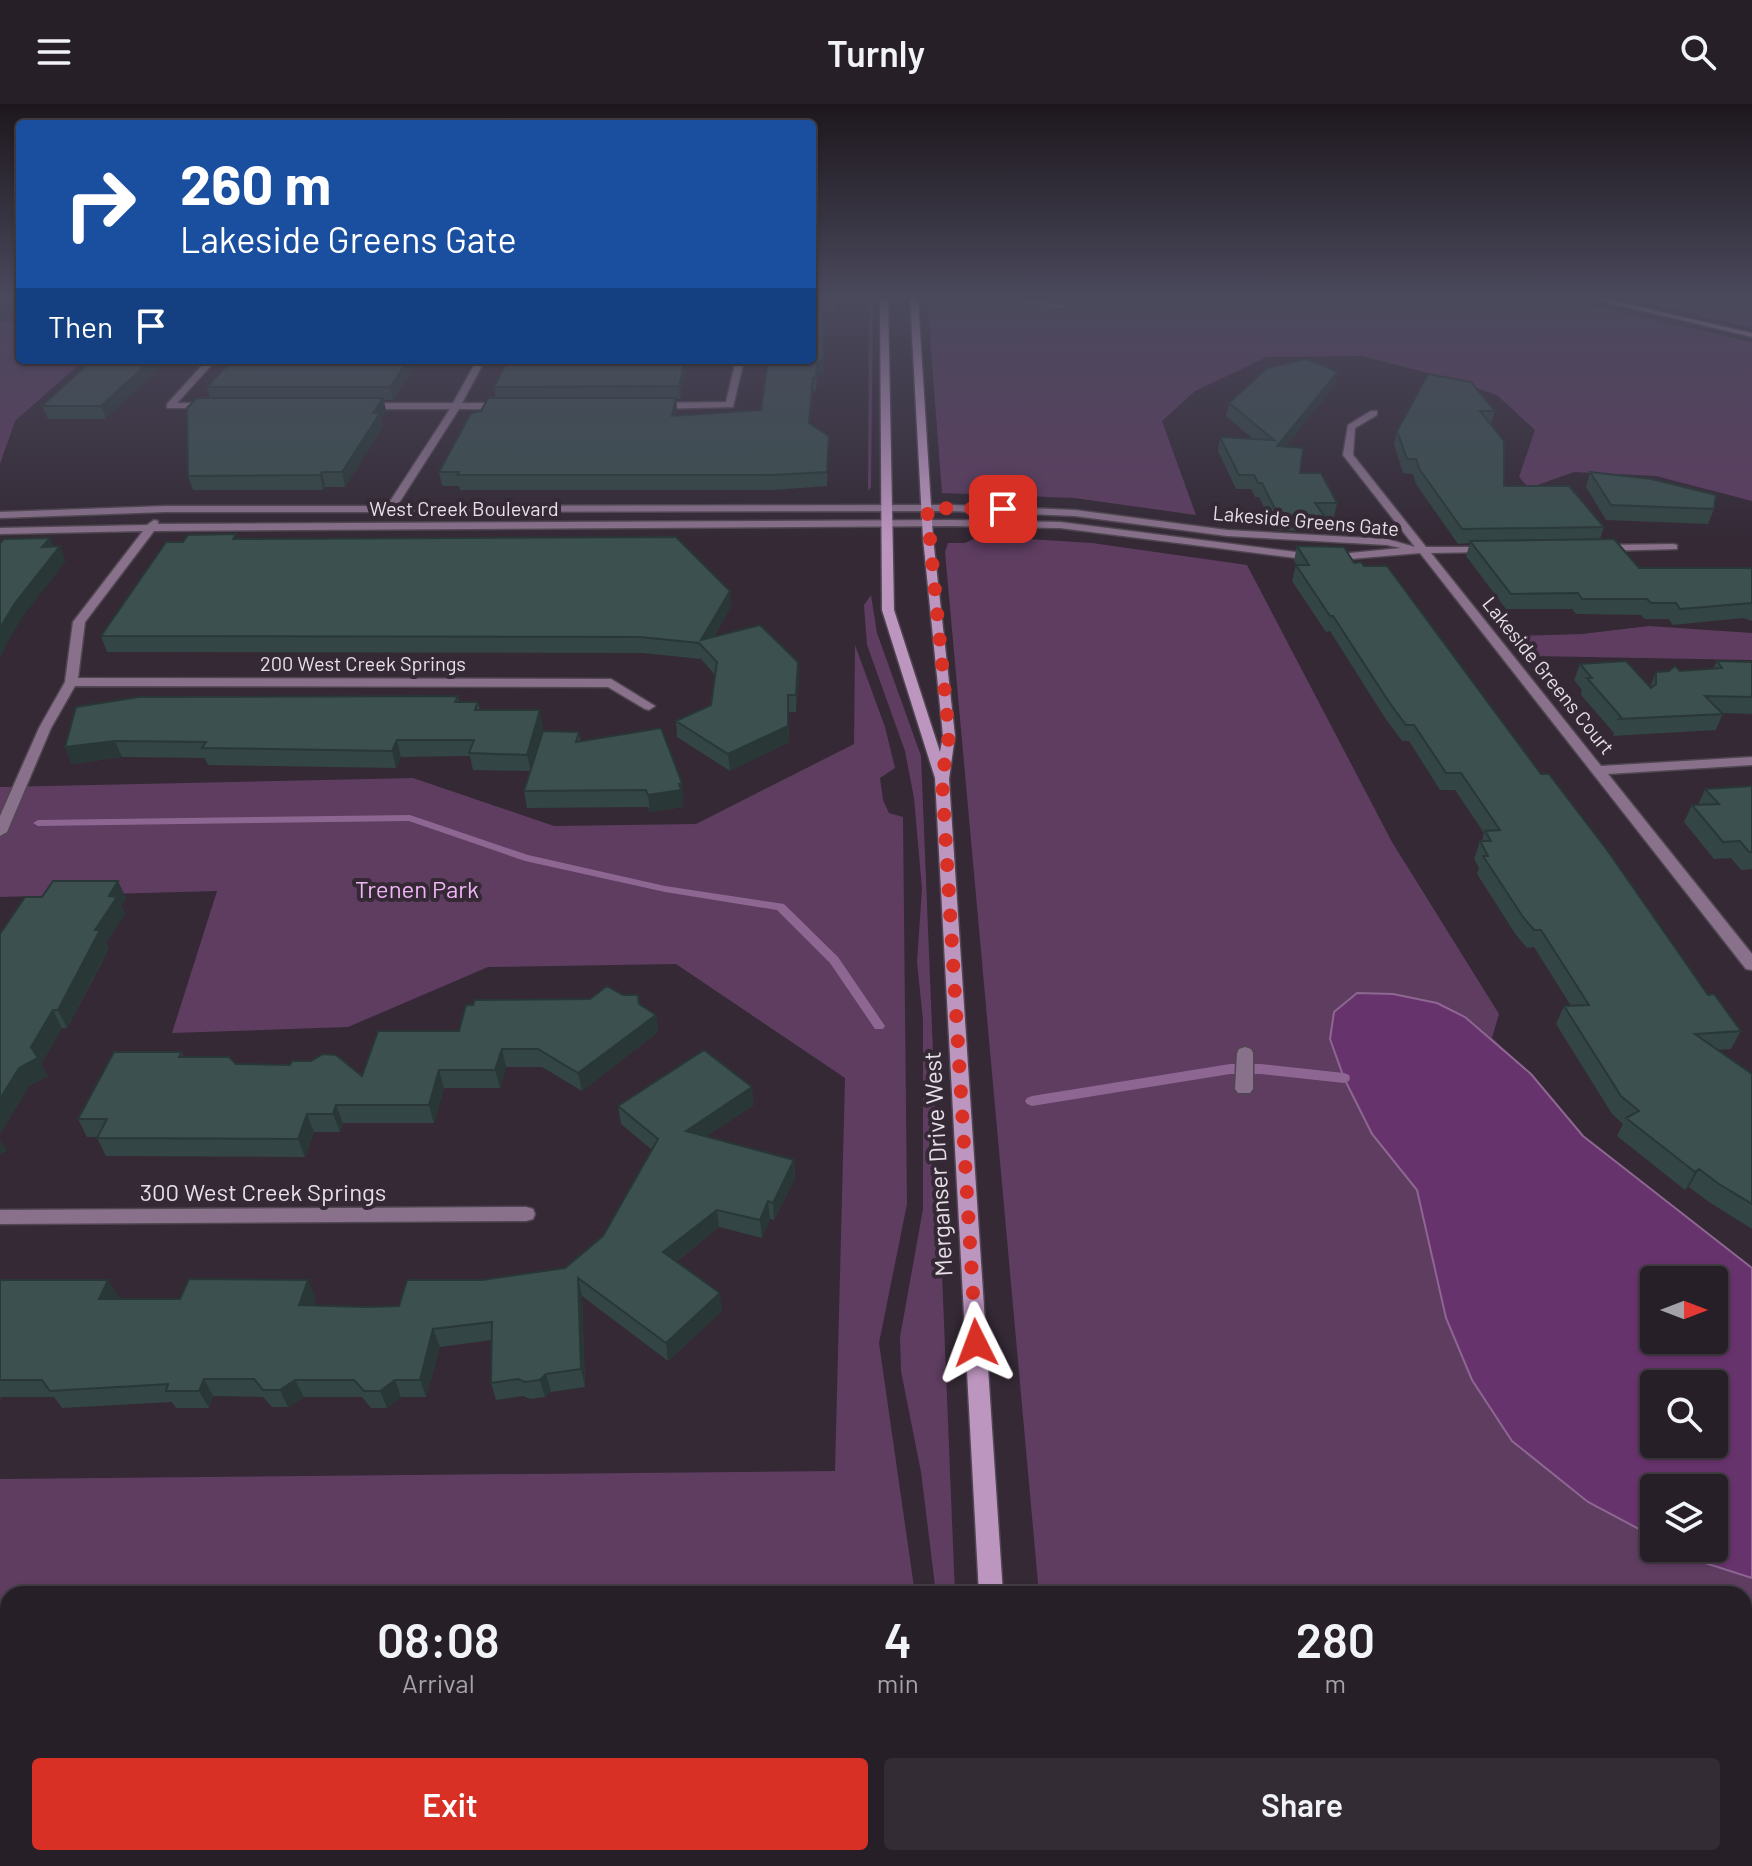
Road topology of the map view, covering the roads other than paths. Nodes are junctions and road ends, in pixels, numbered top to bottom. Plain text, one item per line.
1 (194, 380) edge
2 (470, 380) edge
3 (736, 380) edge
4 (884, 380) edge
5 (919, 380) edge
6 (216, 406) edge
7 (355, 406) edge
8 (456, 406) junction
9 (509, 406) edge
10 (635, 406) edge
11 (1374, 413) dead end
12 (390, 508) junction
13 (927, 508) junction
14 (165, 509) junction
15 (885, 509) junction
16 (0, 515) edge
17 (886, 524) junction
18 (927, 524) junction
19 (381, 526) junction
20 (150, 527) junction
21 (0, 531) edge
22 (1673, 547) dead end
23 (1594, 548) edge
24 (1500, 549) edge
25 (1421, 550) junction
26 (71, 682) junction
27 (649, 706) dead end
28 (1752, 761) edge
29 (1600, 770) junction
30 (942, 779) junction
31 (0, 832) edge
32 (1752, 965) edge
33 (1245, 1053) dead end
34 (1244, 1089) dead end
35 (526, 1214) dead end
36 (0, 1217) edge
37 (991, 1586) edge

1 - 6 street
2 - 8 street
3 - 10 street
4 - 15 street, Merganser Drive West
5 - 13 street, Merganser Drive West
7 - 8 street
8 - 9 street
8 - 12 street
11 - 25 street, Lakeside Greens Court
12 - 14 street, West Creek Boulevard
12 - 15 street, West Creek Boulevard
12 - 19 street
13 - 15 street, Lakeside Greens Gate
13 - 18 street, Merganser Drive West
13 - 25 street, Lakeside Greens Gate
14 - 16 street, West Creek Boulevard
14 - 20 street
15 - 17 street, Merganser Drive West
17 - 18 street, West Creek Boulevard
17 - 19 street, West Creek Boulevard
17 - 30 street, Merganser Drive West
18 - 25 street, Lakeside Greens Gate
18 - 30 street, Merganser Drive West
19 - 20 street, West Creek Boulevard
20 - 21 street, West Creek Boulevard
20 - 26 street
22 - 23 street
24 - 25 street
25 - 29 street, Lakeside Greens Court
26 - 27 street, 200 West Creek Springs
26 - 31 street
28 - 29 street
29 - 32 street, Lakeside Greens Court
30 - 37 street, Merganser Drive West
33 - 34 street
35 - 36 street, 300 West Creek Springs

